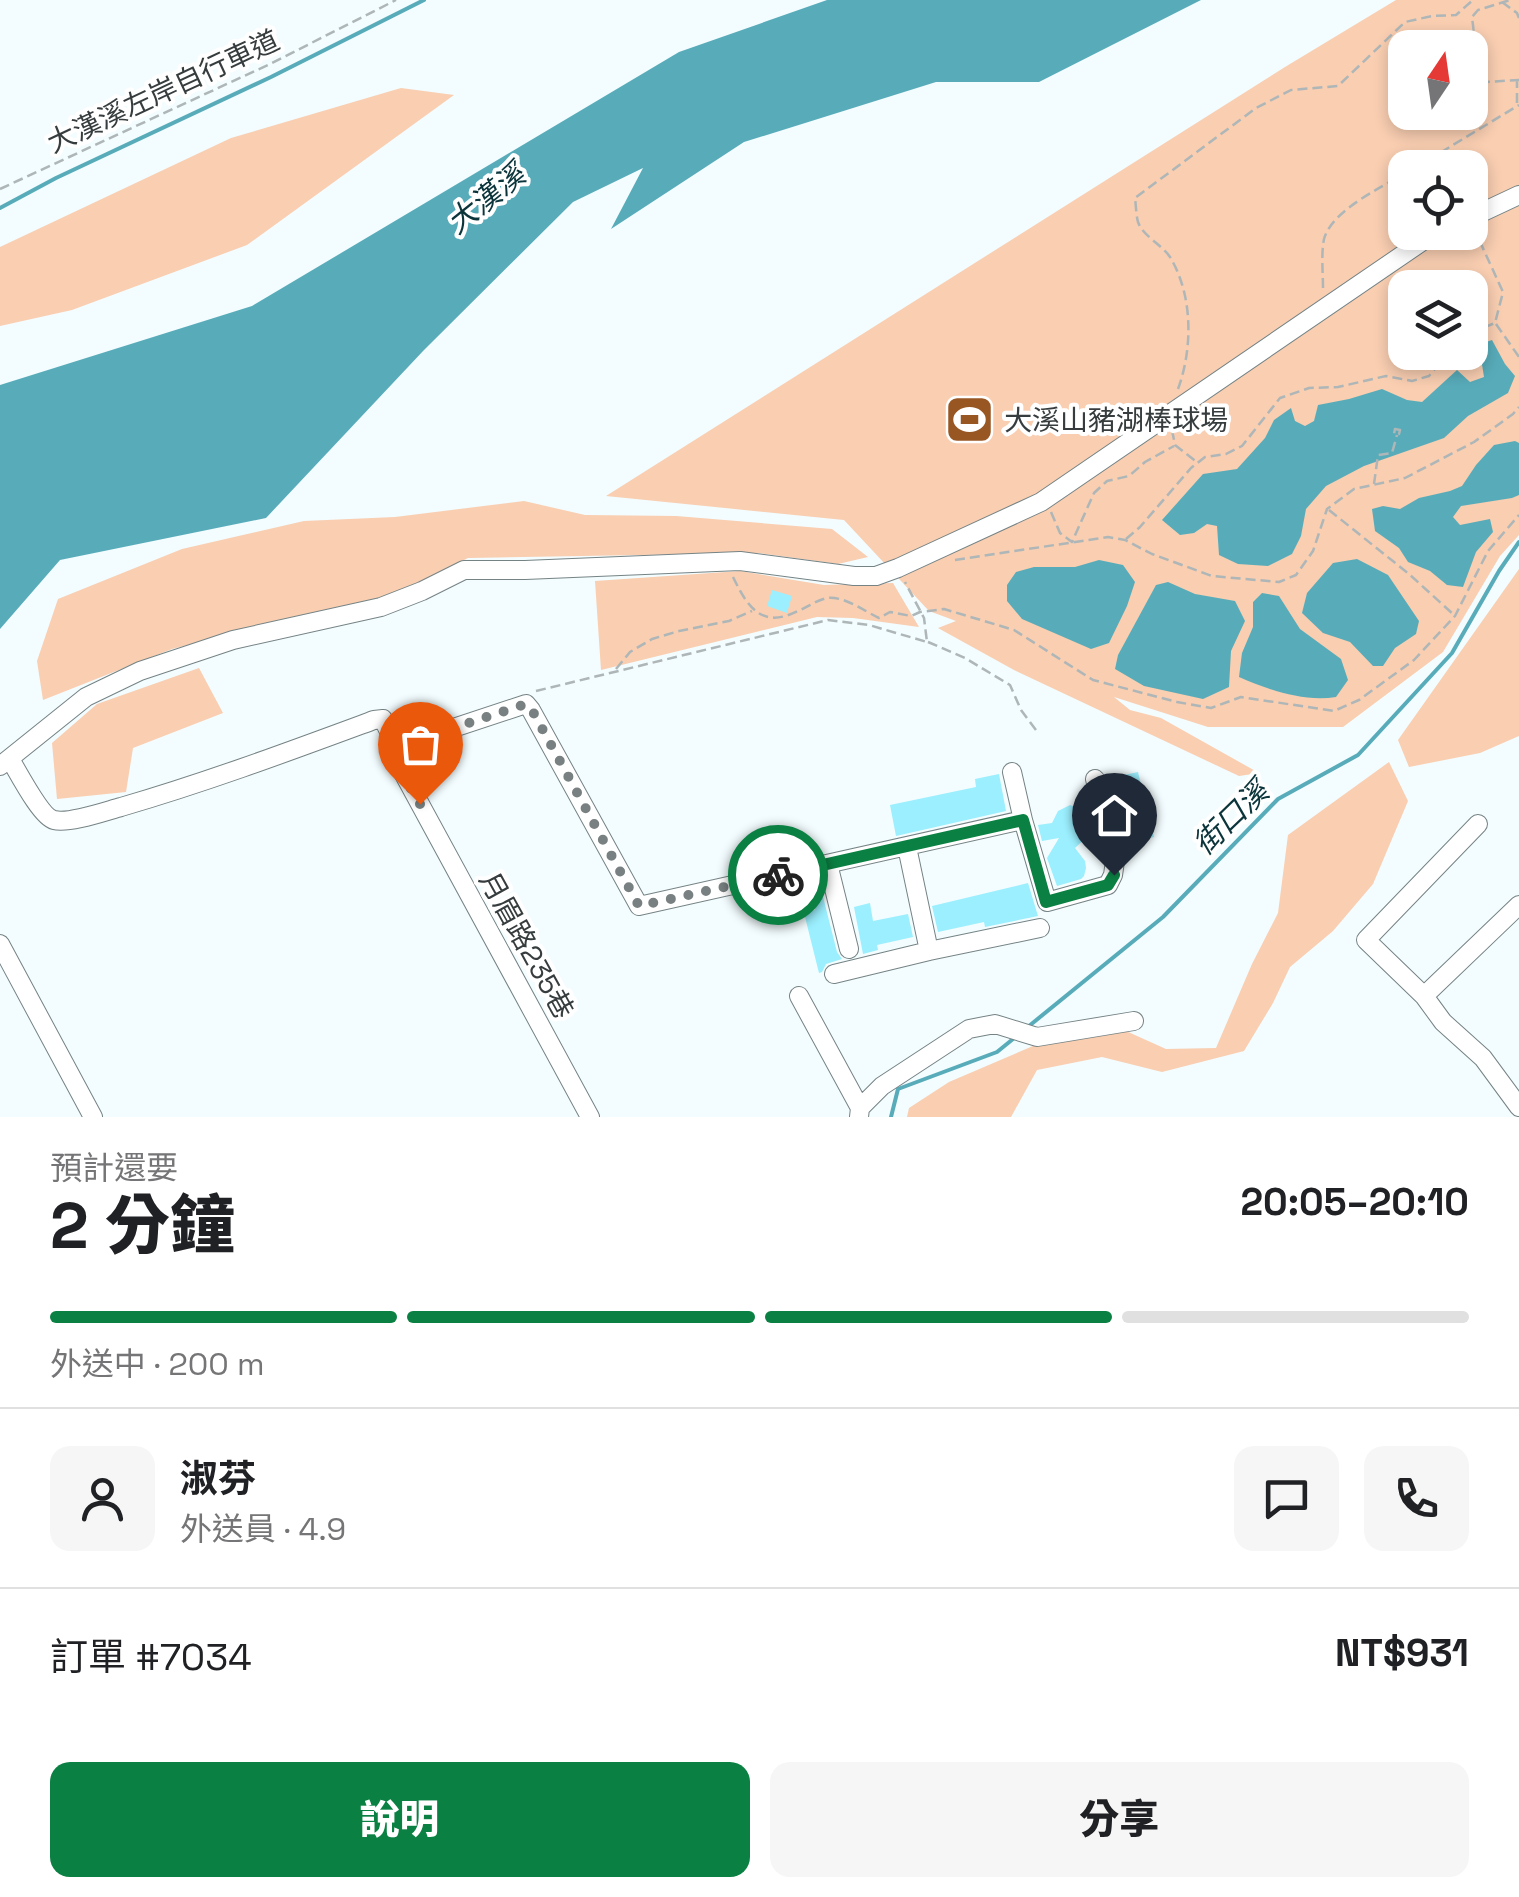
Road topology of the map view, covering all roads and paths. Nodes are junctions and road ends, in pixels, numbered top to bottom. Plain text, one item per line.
1 (396, 0) edge
2 (1474, 0) edge
3 (1510, 0) edge
4 (1501, 2) edge
5 (1519, 18) edge
6 (1474, 30) edge
7 (1518, 80) edge
8 (1488, 82) edge
9 (1518, 105) edge
10 (1444, 150) edge
11 (1388, 184) edge
12 (0, 189) edge
13 (1519, 196) edge
14 (1488, 211) edge
15 (1410, 250) edge
16 (1484, 250) edge
17 (1323, 292) dead end
18 (1495, 323) junction
19 (1488, 326) edge
20 (1519, 357) edge
21 (1435, 370) edge
22 (1193, 377) dead end
23 (1519, 407) edge
24 (1169, 414) junction
25 (1513, 414) junction
26 (1519, 420) edge
27 (1397, 435) dead end
28 (1175, 445) junction
29 (1198, 463) junction
30 (1374, 485) junction
31 (1046, 498) junction
32 (1328, 510) junction
33 (1519, 515) edge
34 (1125, 540) junction
35 (1072, 542) junction
36 (956, 560) dead end
37 (717, 562) junction
38 (898, 568) junction
39 (753, 611) junction
40 (920, 612) junction
41 (1455, 616) junction
42 (927, 642) junction
43 (614, 672) junction
44 (526, 704) junction
45 (1036, 730) dead end
46 (395, 744) junction
47 (5, 763) edge
48 (1012, 772) dead end
49 (1095, 778) dead end
50 (1023, 820) junction
51 (1478, 824) dead end
52 (907, 847) junction
53 (828, 864) junction
54 (1519, 905) edge
55 (1040, 928) dead end
56 (0, 944) edge
57 (848, 949) dead end
58 (929, 951) junction
59 (834, 974) dead end
60 (800, 996) dead end
61 (1424, 996) junction
62 (1134, 1021) dead end
63 (1519, 1107) edge
64 (859, 1112) edge
65 (93, 1117) edge
66 (590, 1117) edge

1 - 12 path, 大漢溪左岸自行車道
2 - 22 path
3 - 4 path
4 - 5 path
4 - 6 path
7 - 8 path
7 - 9 path
9 - 10 path
11 - 17 path
13 - 14 street
15 - 24 street
16 - 18 path
18 - 19 path
18 - 20 path
21 - 29 path
23 - 25 path
24 - 28 path
24 - 31 street
25 - 26 path
25 - 30 path
27 - 30 path
28 - 29 path
28 - 35 path
29 - 34 path
30 - 32 path
31 - 35 path
31 - 38 street
32 - 34 path
32 - 41 path
33 - 41 path
34 - 35 path
35 - 36 path
37 - 38 street
37 - 39 path
37 - 47 street
38 - 40 path
39 - 40 path
39 - 43 path
40 - 41 path
40 - 42 path
42 - 43 path
42 - 45 path
43 - 44 path
44 - 46 street
44 - 53 street
46 - 47 street
46 - 66 street, 月眉路235巷
48 - 50 street
49 - 50 street
50 - 52 street
51 - 61 street
52 - 53 street
52 - 58 street
53 - 57 street
54 - 61 street
55 - 58 street
56 - 65 street
58 - 59 street
60 - 64 street
61 - 63 street
62 - 64 street

